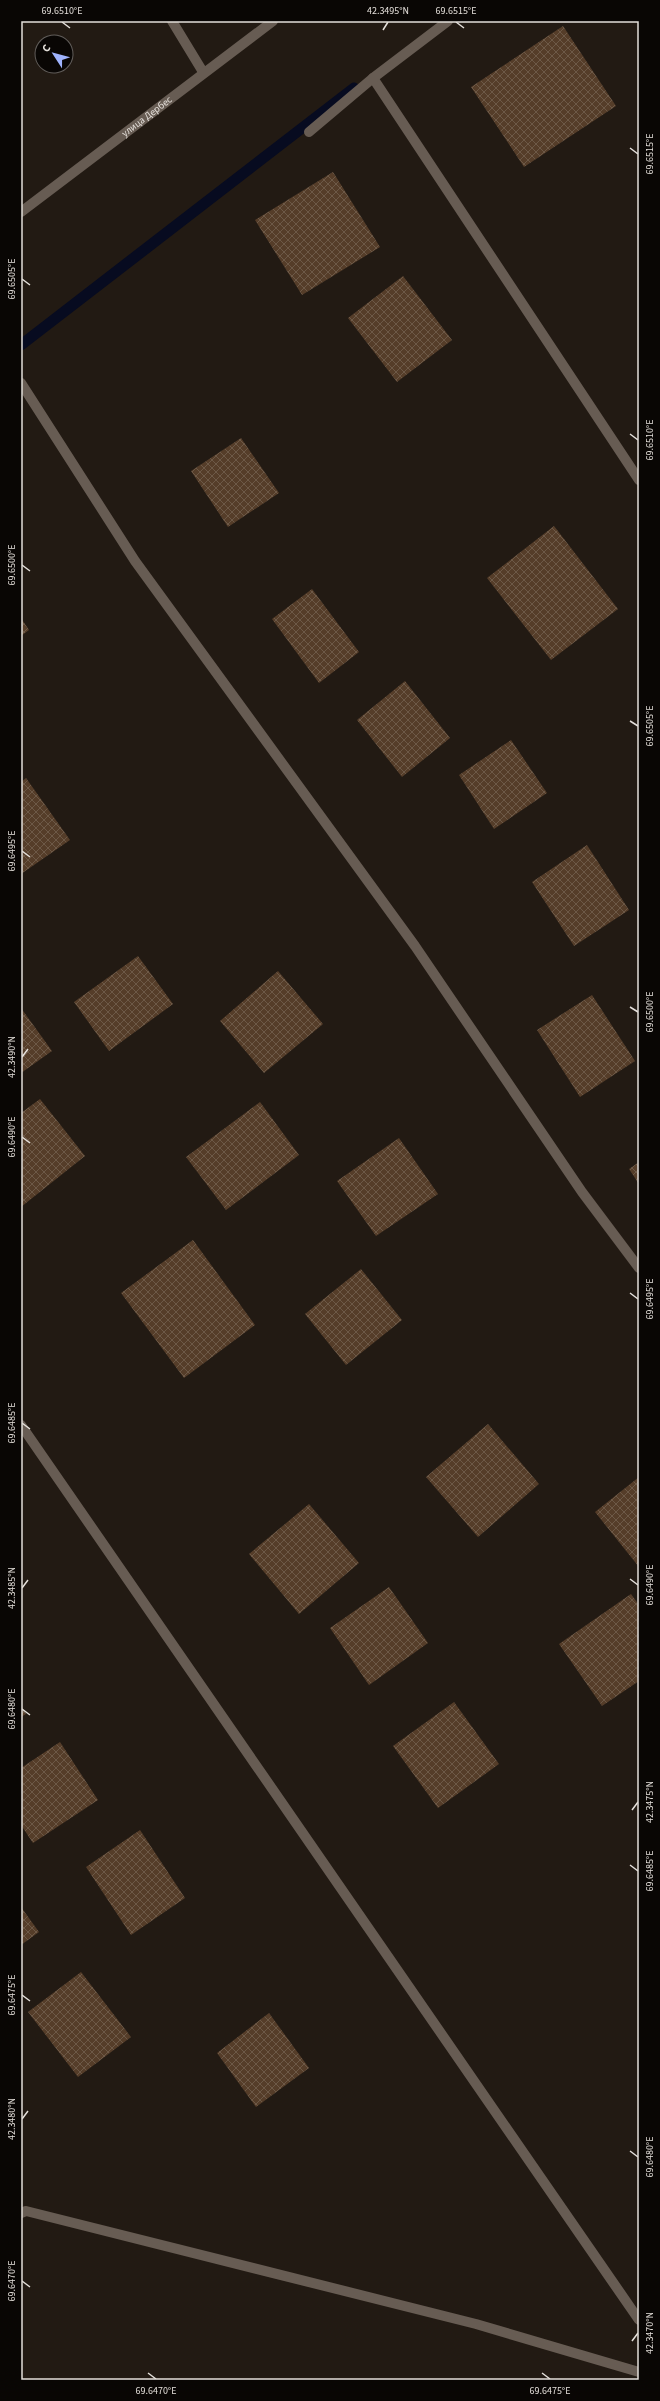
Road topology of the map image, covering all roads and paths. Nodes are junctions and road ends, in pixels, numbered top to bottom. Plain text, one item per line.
1 (172, 21) edge
2 (273, 21) edge
3 (448, 21) edge
4 (203, 72) junction
5 (373, 78) junction
6 (309, 132) dead end
7 (21, 212) edge
8 (21, 383) edge
9 (639, 480) edge
10 (639, 1268) edge
11 (21, 1425) edge
12 (23, 2210) edge
13 (639, 2320) edge
14 (639, 2372) edge

1 - 4 street
2 - 4 street, улица Дербес
3 - 5 street
4 - 7 street, улица Дербес
5 - 6 street
5 - 9 street
8 - 10 street
11 - 13 street
12 - 14 street

